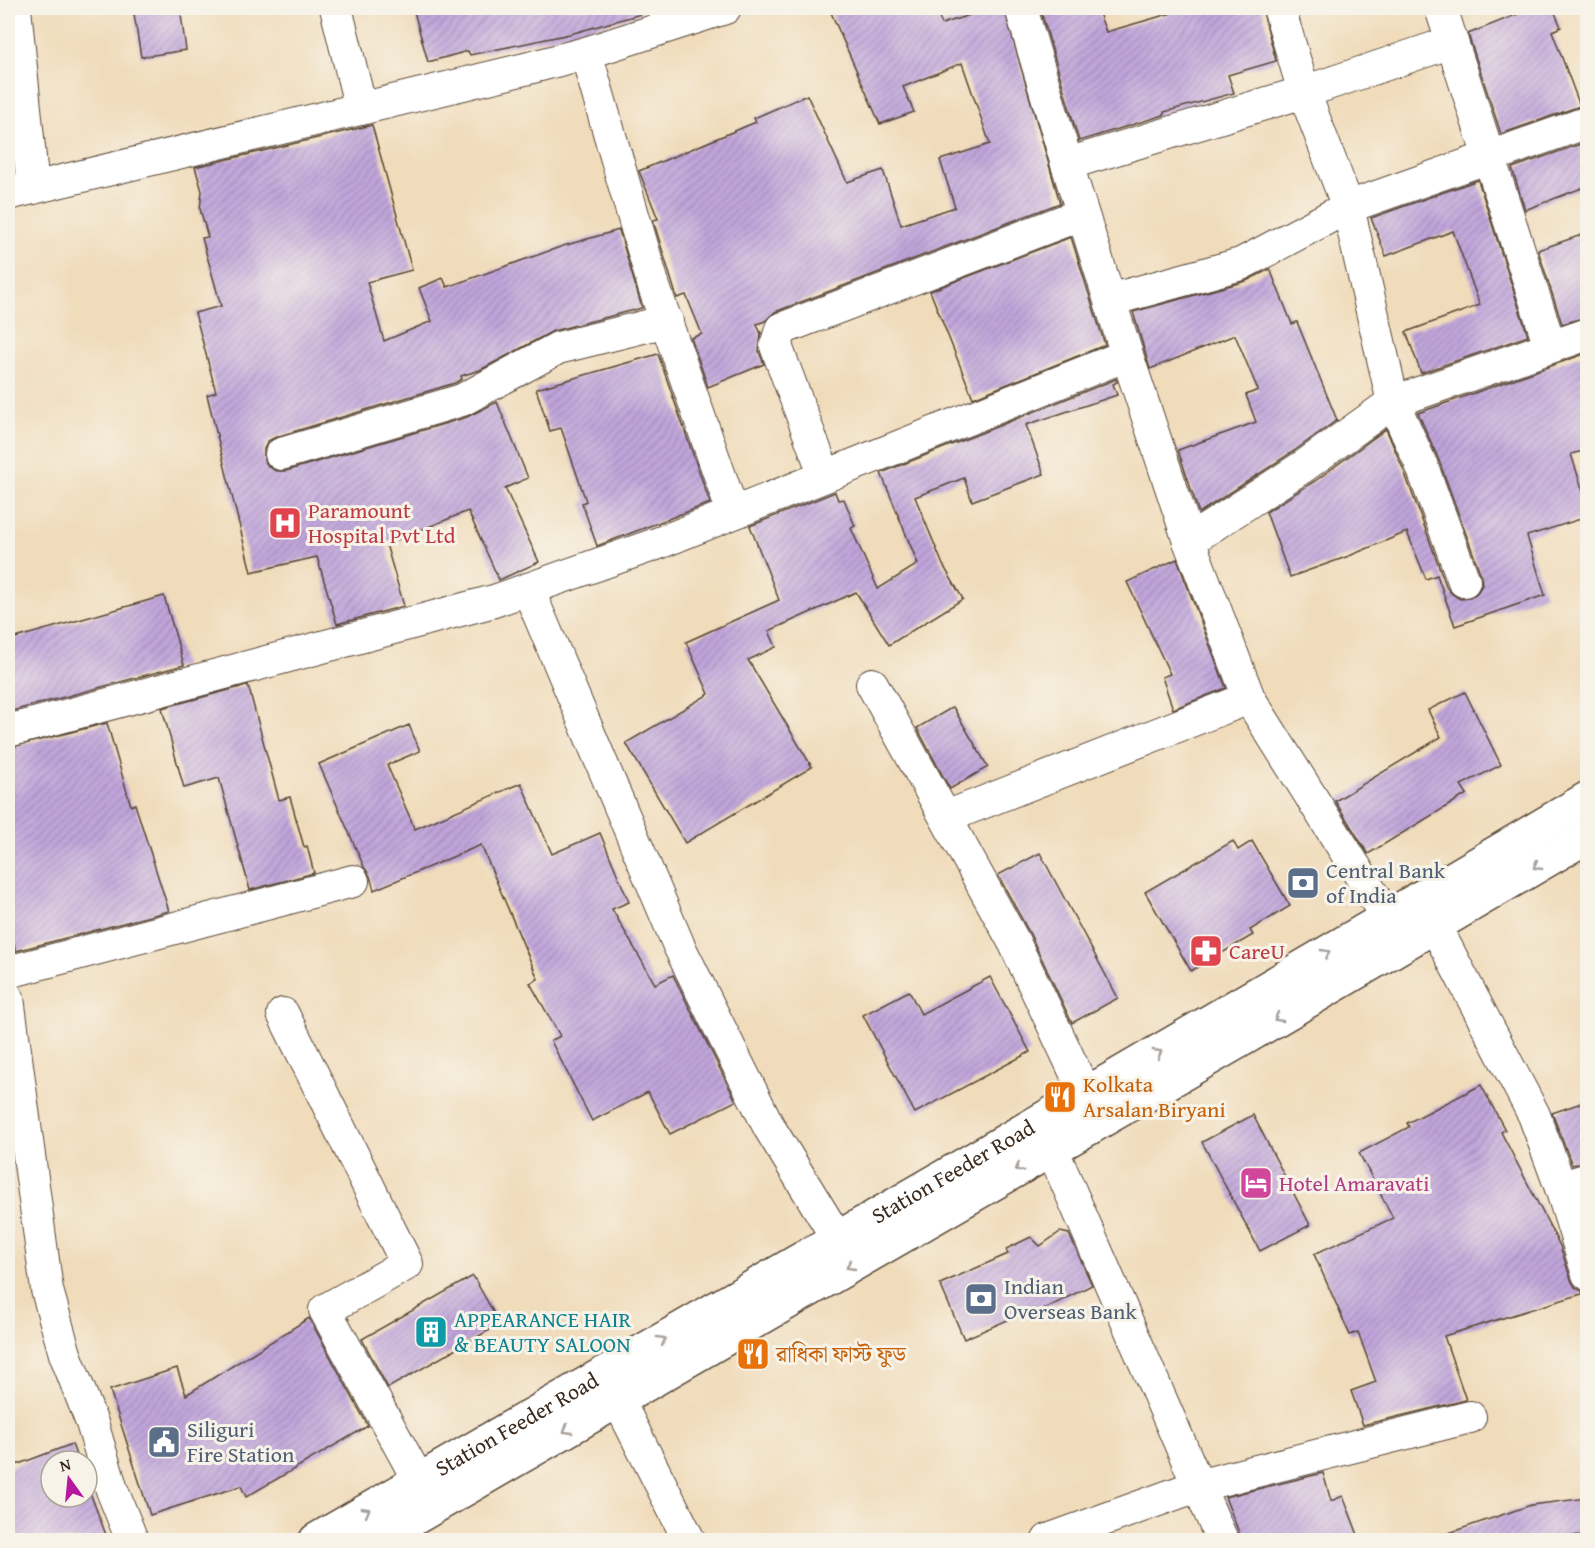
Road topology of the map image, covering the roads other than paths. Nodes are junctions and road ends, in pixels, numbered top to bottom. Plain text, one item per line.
1 (15, 8) edge
2 (336, 8) edge
3 (725, 8) edge
4 (1021, 8) edge
5 (1280, 8) edge
6 (1442, 8) edge
7 (1452, 42) junction
8 (586, 53) junction
9 (1304, 92) junction
10 (361, 108) junction
11 (1587, 122) edge
12 (1490, 158) junction
13 (1067, 164) junction
14 (20, 191) edge
15 (1348, 207) junction
16 (1082, 214) junction
17 (1110, 300) junction
18 (667, 321) junction
19 (1587, 334) edge
20 (1550, 346) junction
21 (1127, 355) junction
22 (1393, 402) junction
23 (281, 453) dead end
24 (825, 476) junction
25 (733, 513) junction
26 (1190, 541) junction
27 (1464, 581) dead end
28 (528, 589) junction
29 (872, 684) dead end
30 (1249, 698) junction
31 (8, 731) edge
32 (1587, 798) edge
33 (946, 818) junction
34 (1587, 836) edge
35 (353, 881) dead end
36 (1420, 898) junction
37 (1386, 916) junction
38 (1436, 926) junction
39 (8, 972) edge
40 (8, 998) edge
41 (284, 1014) dead end
42 (1086, 1095) junction
43 (1046, 1135) junction
44 (1574, 1184) edge
45 (837, 1238) junction
46 (1587, 1274) edge
47 (618, 1400) junction
48 (1470, 1417) dead end
49 (418, 1481) junction
50 (1197, 1485) junction
51 (132, 1540) edge
52 (316, 1540) edge
53 (377, 1540) edge
54 (689, 1540) edge
55 (1048, 1540) edge
56 (1222, 1540) edge

1 - 14 street
2 - 10 street
3 - 8 street
4 - 13 street
5 - 9 street
6 - 7 street
7 - 9 street
7 - 12 street
8 - 10 street
8 - 18 street
9 - 13 street
9 - 15 street
10 - 14 street
11 - 12 street
12 - 15 street
12 - 20 street
13 - 16 street
15 - 17 street
15 - 22 street
16 - 17 street
16 - 24 street
17 - 21 street
18 - 23 street
18 - 25 street
19 - 20 street
20 - 22 street
21 - 24 street
21 - 26 street
22 - 26 street
22 - 27 street
24 - 25 street
25 - 28 street
26 - 30 street
28 - 31 street
28 - 45 street
29 - 33 street
30 - 33 street
30 - 37 street
32 - 36 street, Station Feeder Road
33 - 42 street
34 -> 38 street, Station Feeder Road
35 - 39 street
36 - 37 street, Station Feeder Road
36 - 38 street
42 -> 37 street, Station Feeder Road
38 -> 43 street, Station Feeder Road
38 - 44 street
40 - 51 street
41 - 49 street
42 - 43 street, Station Feeder Road
43 - 45 street, Station Feeder Road
43 -> 47 street, Station Feeder Road
43 - 50 street
44 - 46 street
49 -> 45 street, Station Feeder Road
47 -> 53 street, Station Feeder Road
47 - 54 street
48 - 50 street
52 -> 49 street, Station Feeder Road
50 - 55 street
50 - 56 street

